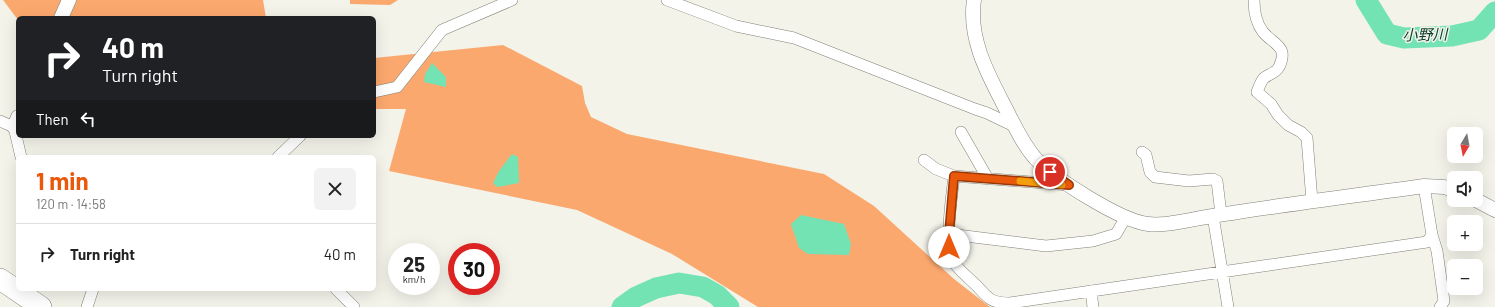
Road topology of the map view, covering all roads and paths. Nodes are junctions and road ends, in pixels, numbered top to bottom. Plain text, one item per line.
1 (69, 0) edge
2 (512, 0) edge
3 (667, 0) edge
4 (974, 0) edge
5 (1254, 0) edge
6 (62, 16) edge
7 (376, 92) edge
8 (0, 120) edge
9 (16, 122) edge
10 (1014, 126) junction
11 (961, 132) dead end
12 (18, 138) edge
13 (298, 138) edge
14 (1142, 152) dead end
15 (20, 155) edge
16 (280, 155) edge
17 (924, 160) dead end
18 (954, 176) junction
19 (988, 179) junction
20 (1069, 185) junction
21 (1424, 186) junction
22 (1447, 188) edge
23 (1312, 201) junction
24 (1483, 204) edge
25 (1495, 210) edge
26 (1217, 215) junction
27 (1126, 217) junction
28 (949, 234) junction
29 (1432, 235) junction
30 (1223, 272) junction
31 (0, 279) edge
32 (16, 290) edge
33 (18, 291) edge
34 (92, 291) edge
35 (338, 291) edge
36 (1091, 291) junction
37 (41, 307) edge
38 (87, 307) edge
39 (354, 307) edge
40 (1093, 307) edge
41 (1228, 307) edge
42 (1440, 307) edge

1 - 6 street
2 - 7 street
3 - 10 street
4 - 10 street
5 - 23 street
8 - 9 street
10 - 20 street
11 - 19 street
12 - 15 street
13 - 16 street
14 - 26 street
17 - 18 street
18 - 19 street
18 - 28 street
19 - 20 street
20 - 27 street
21 - 22 street
21 - 23 street
21 - 29 street
23 - 26 street
24 - 25 street
26 - 27 street
26 - 30 street
27 - 28 street
28 - 36 street
29 - 30 street
29 - 42 street
30 - 36 street
30 - 41 street
31 - 32 highway
33 - 37 highway
34 - 38 street
35 - 39 street
36 - 40 street

